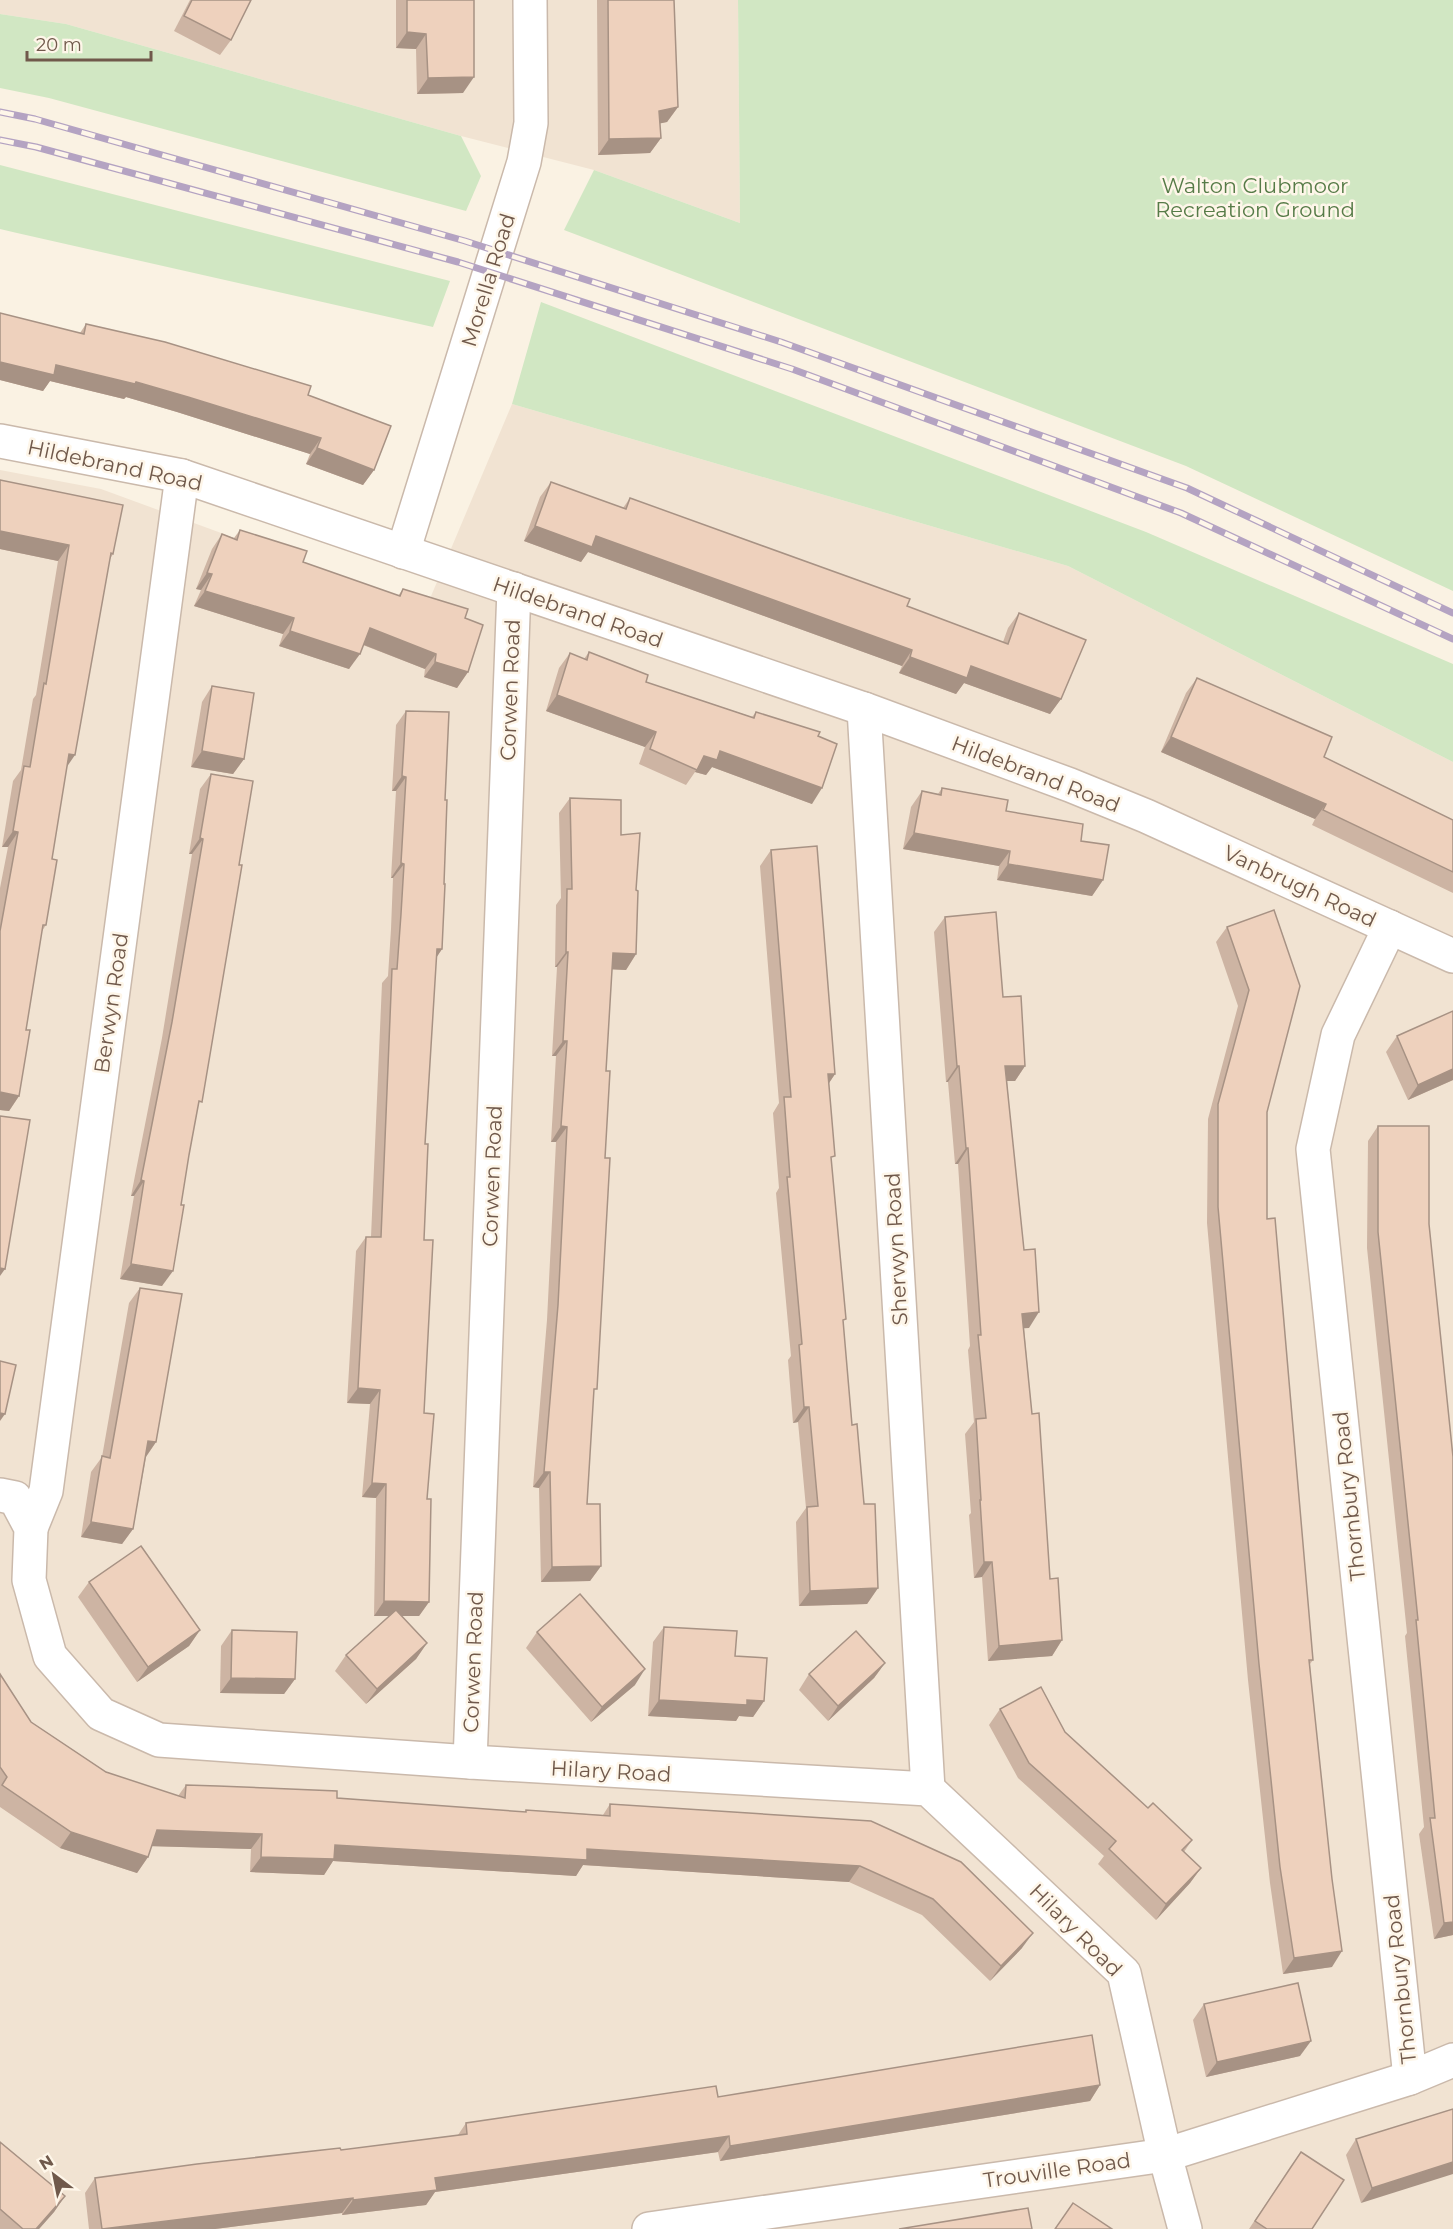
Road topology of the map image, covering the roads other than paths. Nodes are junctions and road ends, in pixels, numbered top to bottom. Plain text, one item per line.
1 (530, 0) edge
2 (0, 441) edge
3 (182, 476) junction
4 (403, 552) junction
5 (514, 590) junction
6 (864, 709) junction
7 (1146, 816) joint
8 (1390, 927) junction
9 (1453, 956) edge
10 (0, 1495) edge
11 (31, 1528) junction
12 (470, 1762) junction
13 (928, 1789) junction
14 (1453, 2060) edge
15 (1410, 2078) junction
16 (1165, 2156) junction
17 (649, 2229) edge
18 (1185, 2229) edge

1 - 4 street, Morella Road
2 - 3 street, Hildebrand Road
3 - 4 street, Hildebrand Road
3 - 11 street, Berwyn Road
4 - 5 street, Hildebrand Road
5 - 6 street, Hildebrand Road
5 - 12 street, Corwen Road
6 - 7 street, Hildebrand Road
6 - 13 street, Sherwyn Road
7 - 8 street, Vanbrugh Road
8 - 9 street, Vanbrugh Road
8 - 15 street, Thornbury Road
10 - 11 street
11 - 12 street, Hilary Road
12 - 13 street, Hilary Road
13 - 16 street, Hilary Road
14 - 15 street, Trouville Road
15 - 16 street, Trouville Road
16 - 17 street, Trouville Road
16 - 18 street, Hilary Road

